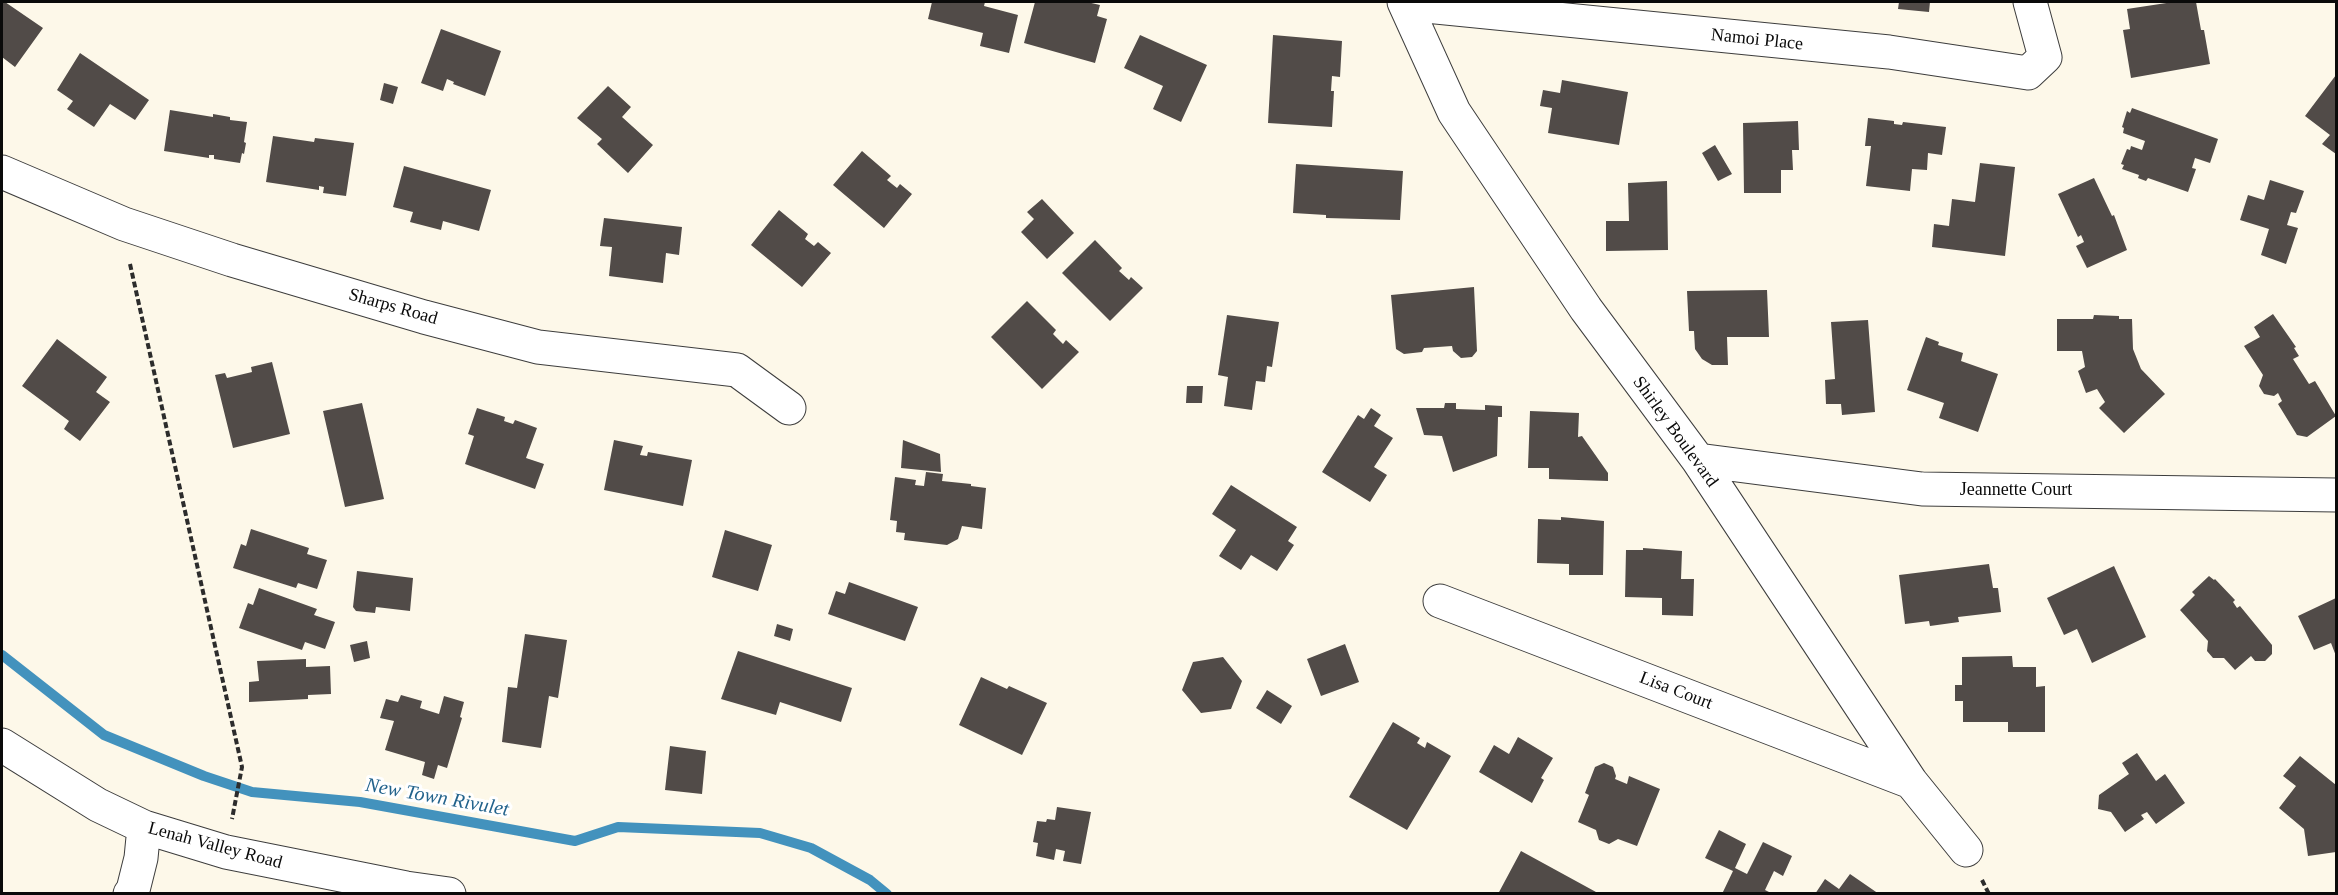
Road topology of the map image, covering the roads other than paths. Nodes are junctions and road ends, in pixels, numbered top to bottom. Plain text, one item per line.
1 (2030, 2) edge
2 (1405, 3) edge
3 (2, 172) edge
4 (789, 408) dead end
5 (1698, 460) junction
6 (2337, 495) edge
7 (1440, 601) dead end
8 (2, 745) edge
9 (1911, 782) junction
10 (144, 827) junction
11 (1966, 850) dead end
12 (130, 894) edge
13 (449, 894) edge

1 - 2 street, Namoi Place
2 - 5 street, Shirley Boulevard
3 - 4 street, Sharps Road
5 - 6 street, Jeannette Court
5 - 9 street, Shirley Boulevard
7 - 9 street, Lisa Court
8 - 10 street, Lenah Valley Road
9 - 11 street, Shirley Boulevard
10 - 12 street
10 - 13 street, Lenah Valley Road

